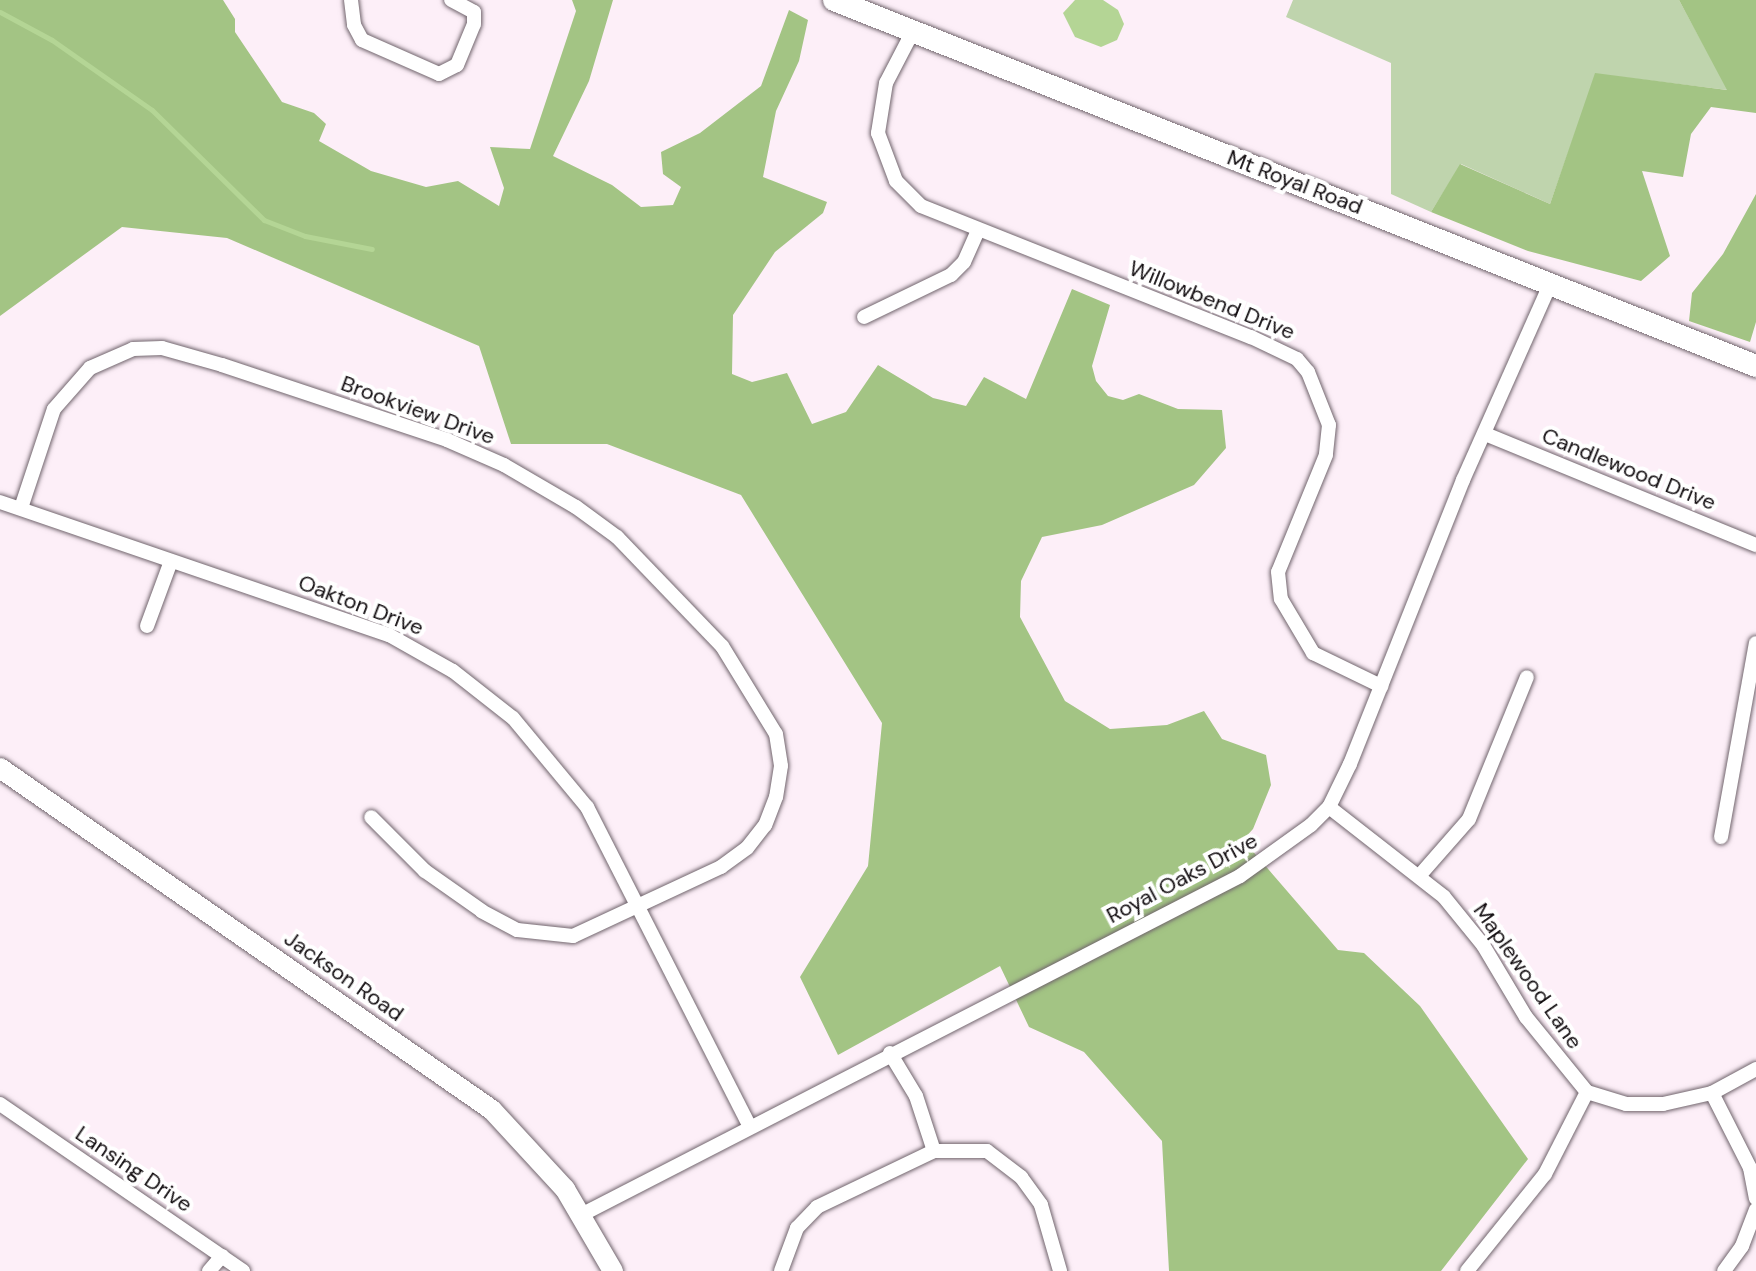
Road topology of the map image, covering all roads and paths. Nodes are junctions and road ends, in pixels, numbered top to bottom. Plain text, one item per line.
1 (351, 0) edge
2 (451, 0) edge
3 (834, 0) edge
4 (912, 33) junction
5 (978, 231) junction
6 (1551, 282) junction
7 (864, 317) dead end
8 (1756, 366) edge
9 (1485, 434) junction
10 (0, 502) edge
11 (21, 508) junction
12 (1756, 545) edge
13 (171, 561) junction
14 (147, 626) dead end
15 (1756, 643) edge
16 (1527, 677) dead end
17 (1381, 686) junction
18 (0, 768) edge
19 (1329, 807) junction
20 (371, 817) dead end
21 (1721, 837) dead end
22 (1420, 875) junction
23 (637, 910) junction
24 (890, 1053) junction
25 (1756, 1069) edge
26 (1587, 1092) junction
27 (1712, 1093) junction
28 (0, 1104) edge
29 (750, 1127) junction
30 (934, 1151) junction
31 (1756, 1198) edge
32 (1756, 1210) edge
33 (583, 1214) junction
34 (222, 1256) junction
35 (209, 1271) edge
36 (243, 1271) edge
37 (613, 1271) edge
38 (781, 1271) edge
39 (1060, 1271) edge
40 (1467, 1271) edge
41 (1724, 1271) edge

1 - 2 street
3 - 4 main road, Mt Royal Road
4 - 5 street, Willowbend Drive
4 - 6 main road, Mt Royal Road
5 - 7 street
5 - 17 street, Willowbend Drive
6 - 8 main road, Mt Royal Road
6 - 9 street, Royal Oaks Drive
9 - 12 street, Candlewood Drive
9 - 17 street, Royal Oaks Drive
10 - 11 street, Oakton Drive
11 - 13 street, Oakton Drive
11 - 23 street, Brookview Drive
13 - 14 street
13 - 23 street, Oakton Drive
15 - 21 street
16 - 22 street
17 - 19 street, Royal Oaks Drive
18 - 33 street, Jackson Road
19 - 22 street, Maplewood Lane
19 - 24 street, Royal Oaks Drive
20 - 23 street, Brookview Drive
22 - 26 street, Maplewood Lane
23 - 29 street, Oakton Drive
24 - 29 street, Royal Oaks Drive
24 - 30 street
25 - 27 street
26 - 27 street
26 - 40 street
27 - 31 street
28 - 34 street, Lansing Drive
29 - 33 street, Royal Oaks Drive
30 - 38 street
30 - 39 street
32 - 41 street
33 - 37 street, Jackson Road
34 - 35 street
34 - 36 street, Lansing Drive

